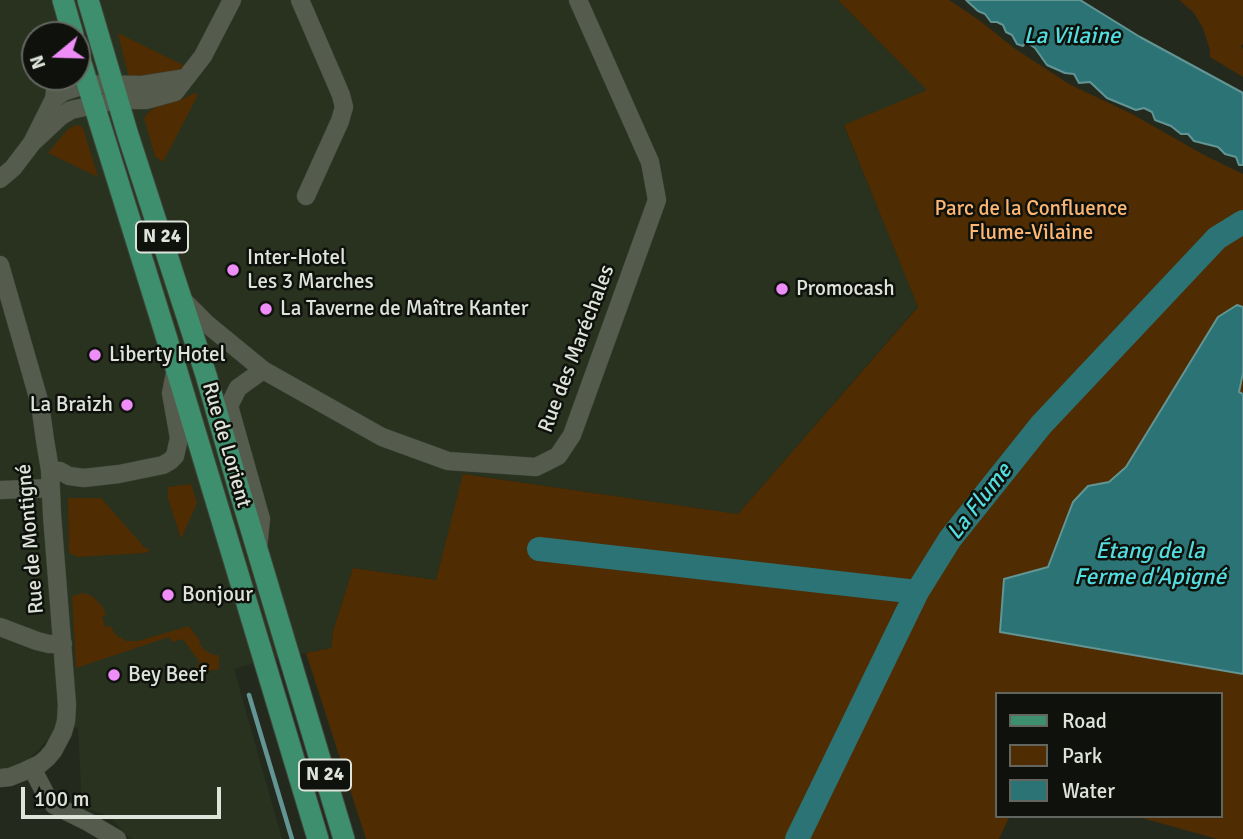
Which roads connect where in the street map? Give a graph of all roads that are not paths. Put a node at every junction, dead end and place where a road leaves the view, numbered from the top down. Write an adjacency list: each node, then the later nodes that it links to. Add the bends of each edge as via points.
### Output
1 (88, 0): 11 (main road, Rue de Lorient / N 24)
2 (232, 0): 11 (street, via 202,56 175,92 146,100)
3 (300, 0): 16 (street, via 344,107)
4 (578, 0): 20 (street, Rue des Maréchales, via 650,162 657,200 572,435 558,456 536,467 448,461 382,437)
5 (64, 4): 6 (main road)
6 (69, 21)
7 (91, 85): 11 (street)
8 (55, 91): 12 (street)
9 (68, 91): 12 (street)
10 (89, 91): 13 (main road, Rue de Lorient / N 24)
11 (115, 92): 13 (street); 18 (main road, Rue de Lorient / N 24)
12 (54, 99): 14 (street)
13 (94, 105): 14 (street, via 66,112); 19 (main road, Rue de Lorient / N 24)
14 (32, 143): 15 (street)
15 (0, 179)
16 (306, 196)
17 (0, 265): 21 (street, Rue de Montigné, via 40,404)
18 (181, 298): 20 (street, Rue des Maréchales); 23 (main road, Rue de Lorient / N 24)
19 (176, 368): 21 (street, via 171,393 179,438 176,456 163,465 84,478 60,471); 29 (main road, Rue de Lorient / N 24)
20 (263, 370): 23 (street, via 238,388 229,406 261,519)
21 (50, 479): 22 (street); 25 (street, Rue de Montigné)
22 (0, 489)
23 (257, 551): 30 (main road, Rue de Lorient / N 24)
24 (0, 627): 25 (street, via 37,641)
25 (63, 644): 26 (street, Rue de Montigné, via 67,705 63,732 47,758)
26 (32, 768): 27 (street, Rue de Montigné); 28 (street, via 54,806)
27 (0, 778)
28 (117, 839)
29 (318, 839)
30 (344, 839)

